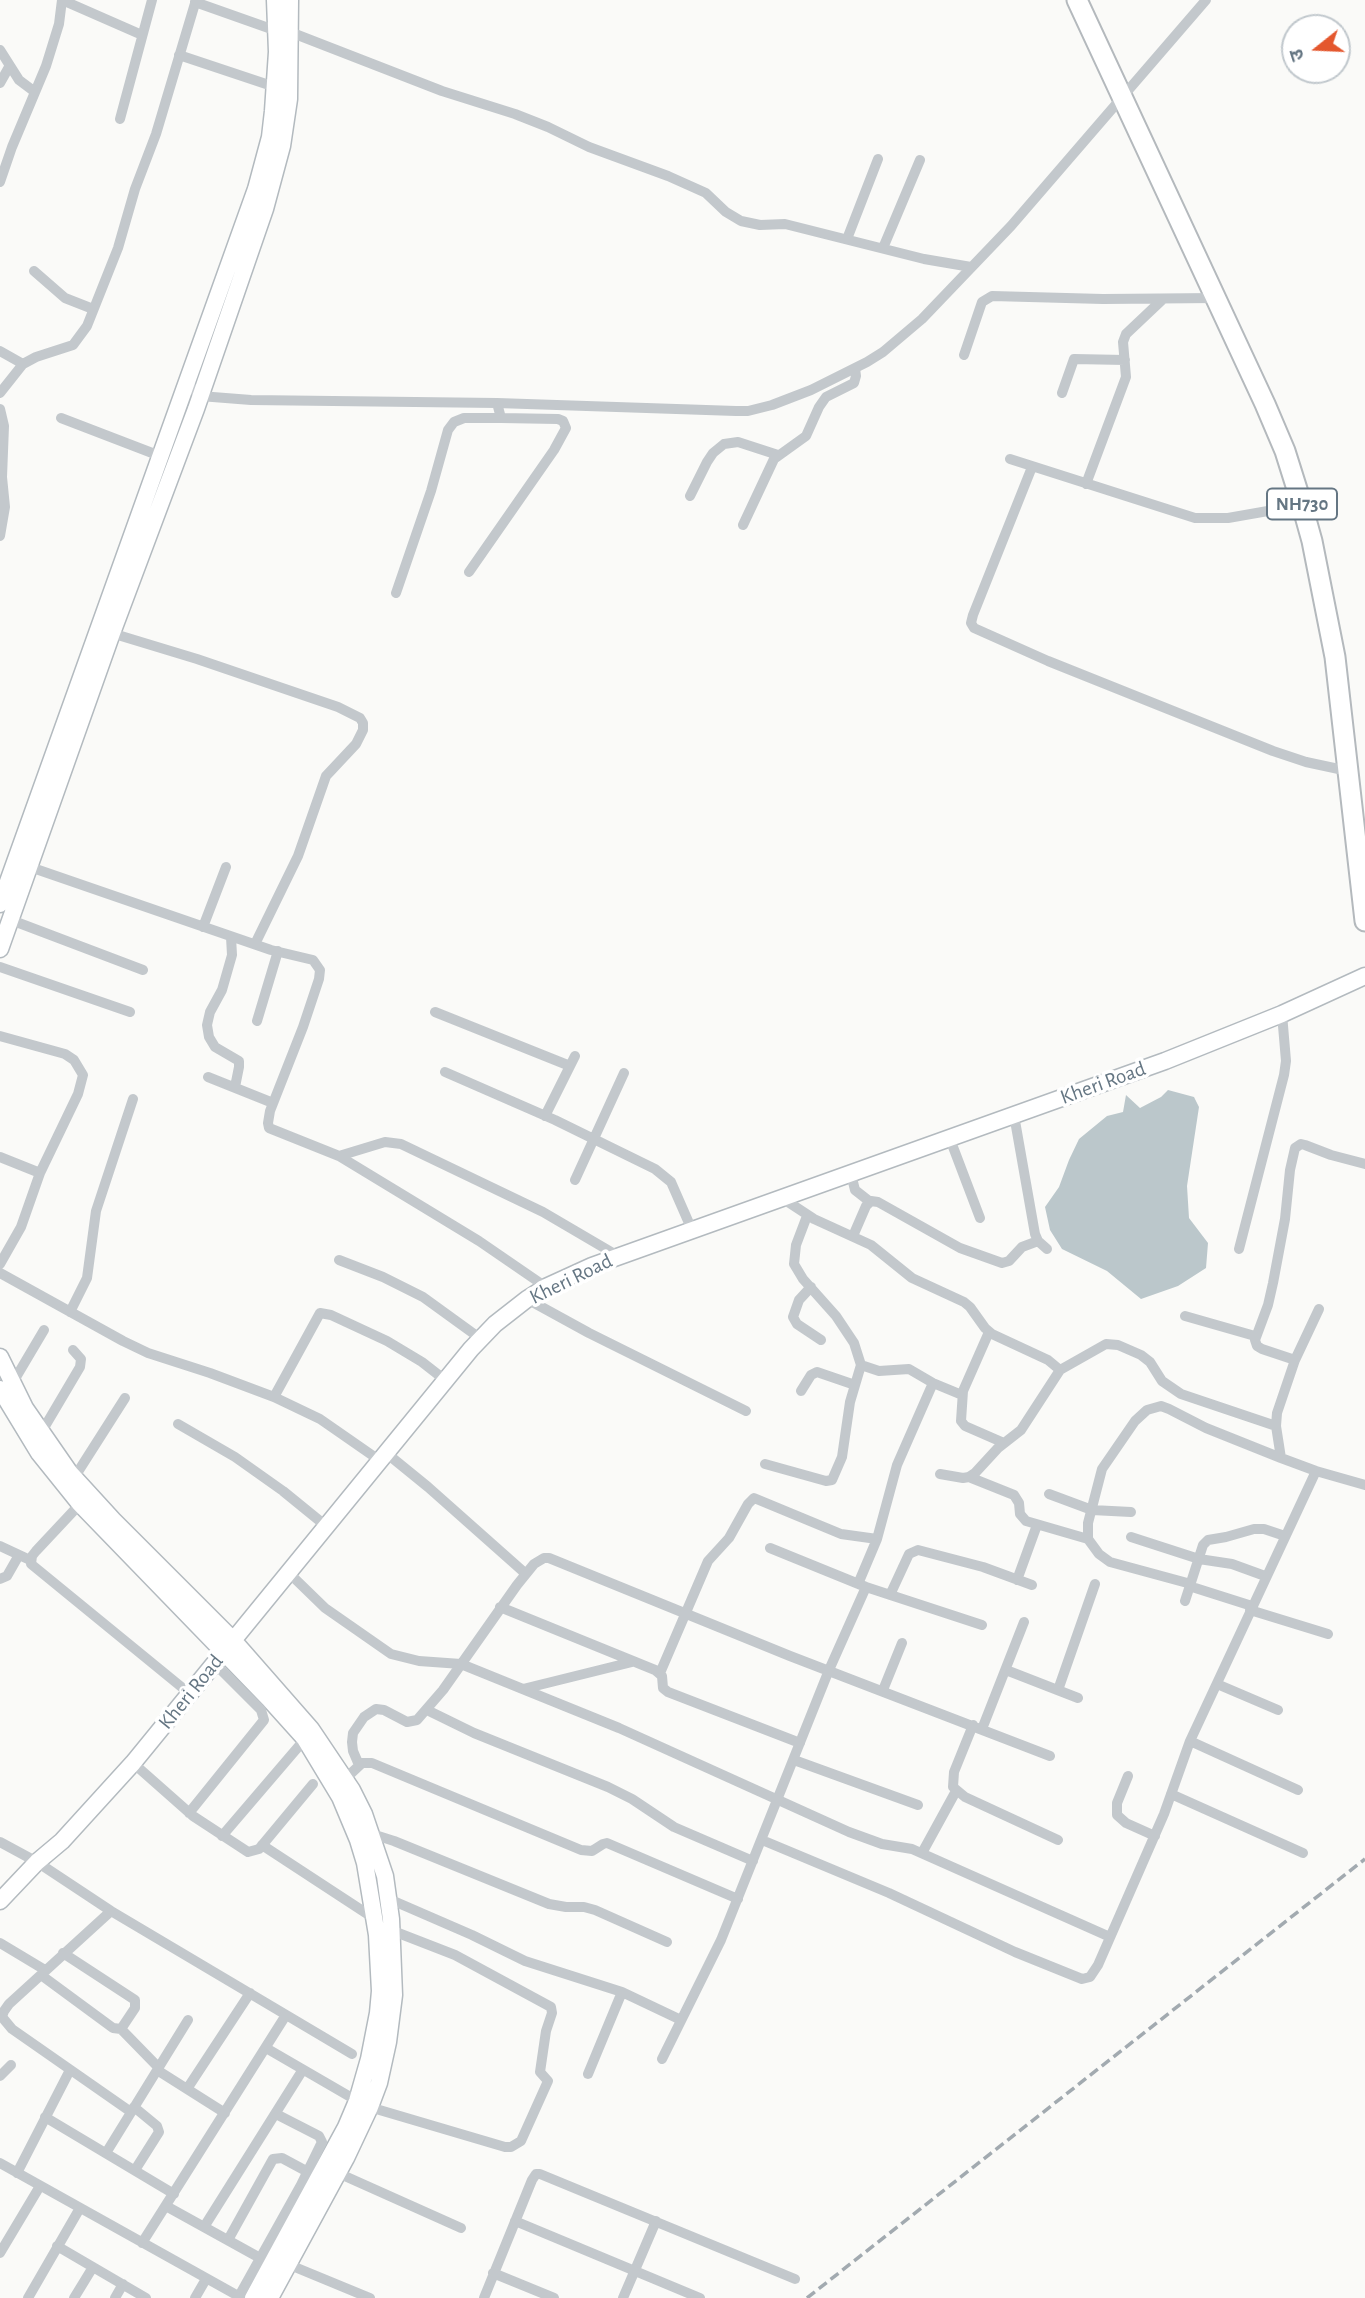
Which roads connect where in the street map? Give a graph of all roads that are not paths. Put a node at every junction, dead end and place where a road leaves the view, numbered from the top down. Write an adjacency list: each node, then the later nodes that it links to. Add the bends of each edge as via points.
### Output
1 (152, 0): 8 (street)
2 (275, 0): 7 (street)
3 (290, 0): 7 (street)
4 (1077, 0): 15 (highway, NH730)
5 (1206, 0): 15 (street)
6 (196, 1): 7 (street); 10 (street)
7 (284, 32): 13 (street); 20 (street, via 494,106 679,180 706,193 741,221 785,224); 34 (street, via 289,99 282,146)
8 (142, 35): 14 (street, via 62,0 55,39); 16 (street)
9 (0, 50): 11 (street)
10 (179, 55): 13 (street); 26 (street, via 118,248)
11 (9, 67): 12 (street); 14 (street)
12 (0, 83)
13 (275, 87): 34 (street, via 270,137)
14 (35, 92): 19 (street)
15 (1126, 106): 22 (street); 24 (highway, NH730)
16 (120, 119)
17 (878, 159): 20 (street)
18 (920, 160): 21 (street)
19 (0, 182)
20 (847, 239): 21 (street)
21 (883, 248): 22 (street)
22 (971, 267): 31 (street, via 922,319)
23 (34, 271): 26 (street, via 65,298)
24 (1216, 298): 25 (street); 44 (highway, NH730, via 1285,451)
25 (1163, 299): 28 (street, via 992,296 982,302); 29 (street, via 1126,334)
26 (93, 309): 30 (street, via 74,345)
27 (0, 351): 30 (street)
28 (964, 355)
29 (1125, 360): 33 (street, via 1074,359); 42 (street, via 1126,377)
30 (23, 364): 32 (street)
31 (856, 371): 36 (street, via 748,411); 38 (street, via 854,383 823,401 806,436)
32 (0, 393)
33 (1062, 393)
34 (194, 394): 36 (street); 39 (street); 49 (street, via 181,443)
35 (0, 409): 46 (street, via 5,507)
36 (499, 410): 47 (street, via 558,419 566,428); 48 (street, via 464,418 447,430)
37 (61, 418): 39 (street)
38 (778, 455): 43 (street, via 738,442 724,444 707,462); 45 (street)
39 (160, 456): 49 (street)
40 (1010, 459): 41 (street)
41 (1032, 467): 42 (street); 50 (street, via 973,615 974,628 1273,751)
42 (1086, 484): 44 (street, via 1195,518 1228,518)
43 (690, 496)
44 (1302, 505): 50 (highway, NH730, via 1335,657)
45 (743, 525)
46 (0, 536)
47 (469, 572)
48 (396, 593)
49 (105, 631): 51 (street); 53 (street); 58 (street, via 353,713 363,723 356,744 326,776 298,856)
50 (1348, 771): 55 (highway, NH730)
51 (30, 867): 54 (street); 56 (street)
52 (226, 867): 56 (street)
53 (0, 904)
54 (11, 920): 59 (street); 62 (street)
55 (1365, 921)
56 (203, 927): 57 (street)
57 (231, 936): 58 (street); 72 (street, via 232,955 207,1025 215,1047 239,1062)
58 (255, 944): 60 (street)
59 (0, 949)
60 (278, 951): 67 (street); 74 (street, via 309,957 320,970)
61 (0, 967): 64 (street)
62 (143, 970)
63 (1365, 976): 66 (street, Kheri Road)
64 (130, 1012)
65 (435, 1012): 76 (street, via 573,1061)
66 (1282, 1014): 75 (street, Kheri Road); 93 (street, via 1284,1075)
67 (257, 1021)
68 (0, 1036): 82 (street, via 65,1054 83,1075)
69 (445, 1072): 76 (street)
70 (624, 1073): 77 (street)
71 (208, 1077): 72 (street)
72 (235, 1087): 74 (street)
73 (134, 1100): 102 (street, via 96,1211 87,1278)
74 (273, 1103): 79 (street, via 270,1128)
75 (1014, 1115): 78 (street, Kheri Road); 91 (street)
76 (545, 1116): 77 (street)
77 (593, 1139): 84 (street); 89 (street, via 664,1175)
78 (950, 1139): 83 (street, Kheri Road); 88 (street)
79 (339, 1156): 94 (street, via 386,1142 401,1144 542,1212); 98 (street)
80 (0, 1157): 82 (street)
81 (1365, 1164): 106 (street, via 1301,1144 1296,1149 1273,1283)
82 (40, 1174): 96 (street, via 21,1227)
83 (851, 1174): 85 (street, Kheri Road); 86 (street, via 855,1190)
84 (575, 1181)
85 (782, 1199): 87 (street); 89 (street, Kheri Road)
86 (869, 1201): 90 (street); 91 (street, via 960,1248 1002,1263)
87 (807, 1216): 90 (street); 99 (street, via 793,1256 797,1271)
88 (980, 1218)
89 (692, 1230): 94 (street, Kheri Road)
90 (853, 1236): 105 (street, via 912,1278 964,1302)
91 (1038, 1241): 92 (street)
92 (1047, 1249)
93 (1239, 1249)
94 (618, 1256): 98 (street, Kheri Road)
95 (339, 1260): 107 (street, via 423,1297)
96 (0, 1264)
97 (0, 1273): 102 (street)
98 (546, 1287): 100 (street, Kheri Road)
99 (811, 1287): 108 (street, via 799,1300 793,1317); 112 (street, via 854,1343)
100 (527, 1299): 107 (street, Kheri Road); 122 (street)
101 (1318, 1309): 111 (street)
102 (70, 1312): 120 (street, via 148,1353)
103 (1185, 1315): 106 (street)
104 (44, 1330): 117 (street)
105 (989, 1332): 113 (street); 119 (street)
106 (1255, 1336): 111 (street, via 1262,1349)
107 (481, 1339): 114 (street, Kheri Road)
108 (821, 1340)
109 (73, 1350): 125 (street, via 81,1359 80,1367)
110 (0, 1357): 117 (street)
111 (1295, 1360): 124 (street)
112 (861, 1365): 115 (street, via 879,1371 904,1368); 116 (street)
113 (1060, 1370): 124 (street, via 1101,1346 1118,1345 1146,1358 1162,1381 1181,1394); 126 (street, via 1027,1422)
114 (445, 1380): 120 (street, via 387,1341 325,1313 317,1317); 127 (street, Kheri Road)
115 (933, 1383): 119 (street); 143 (street, via 897,1465)
116 (855, 1385): 118 (street, via 817,1372); 129 (street, via 842,1457 832,1480)
117 (6, 1386): 125 (street); 136 (street, via 39,1453)
118 (801, 1391)
119 (962, 1395): 126 (street, via 962,1424)
120 (274, 1397): 127 (street)
121 (125, 1398): 133 (street)
122 (747, 1411)
123 (178, 1424): 140 (street, via 251,1467)
124 (1276, 1426): 128 (street)
125 (41, 1433): 133 (street)
126 (1004, 1443): 132 (street)
127 (382, 1456): 140 (street, Kheri Road); 151 (street, via 428,1487)
128 (1281, 1458): 130 (street); 137 (street, via 1169,1409 1154,1407 1135,1421 1105,1462)
129 (765, 1464)
130 (1316, 1471): 134 (street); 141 (street)
131 (940, 1474): 132 (street)
132 (970, 1477): 139 (street, via 1014,1495 1022,1518)
133 (74, 1478): 168 (street)
134 (1365, 1485)
135 (1049, 1494): 137 (street)
136 (79, 1504): 149 (street); 168 (street)
137 (1091, 1510): 138 (street); 144 (street)
138 (1130, 1512)
139 (1037, 1525): 144 (street); 154 (street)
140 (326, 1526): 150 (street, Kheri Road)
141 (1284, 1536): 148 (street, via 1255,1529 1208,1540); 152 (street)
142 (1131, 1538): 148 (street)
143 (877, 1539): 158 (street); 163 (street, via 841,1534 754,1498 708,1561)
144 (1088, 1539): 157 (street, via 1110,1562)
145 (0, 1546): 147 (street)
146 (770, 1548): 158 (street)
147 (19, 1555): 149 (street); 153 (street, via 8,1576)
148 (1199, 1559): 152 (street); 157 (street)
149 (30, 1560): 178 (street)
150 (289, 1573): 168 (street, Kheri Road); 170 (street, via 325,1608 391,1654)
151 (526, 1574): 161 (street); 163 (street, via 538,1560 549,1558)
152 (1265, 1576): 162 (street)
153 (0, 1579)
154 (1017, 1580): 156 (street); 159 (street, via 918,1550 909,1554)
155 (1095, 1584): 177 (street)
156 (1031, 1585)
157 (1190, 1585): 160 (street); 162 (street)
158 (862, 1586): 159 (street); 171 (street)
159 (890, 1595): 165 (street)
160 (1185, 1601)
161 (500, 1607): 169 (street); 170 (street)
162 (1251, 1608): 166 (street); 174 (street)
163 (686, 1614): 171 (street); 173 (street)
164 (1024, 1622): 172 (street)
165 (982, 1625)
166 (1328, 1634)
167 (902, 1643): 176 (street)
168 (225, 1650): 178 (street, Kheri Road); 183 (street); 191 (street, via 311,1729); 198 (street, via 264,1720)
169 (633, 1661): 173 (street); 175 (street)
170 (461, 1664): 175 (street); 180 (street)
171 (829, 1670): 176 (street); 185 (street)
172 (1006, 1670): 177 (street); 182 (street)
173 (660, 1673): 185 (street, via 668,1692)
174 (1217, 1684): 181 (street); 184 (street)
175 (523, 1689): 196 (street)
176 (883, 1690): 182 (street)
177 (1058, 1690): 179 (street)
178 (190, 1693): 188 (street, Kheri Road)
179 (1078, 1698)
180 (427, 1710): 189 (street, via 412,1722 384,1710 369,1712 353,1733); 208 (street, via 621,1793 674,1826)
181 (1279, 1710)
182 (978, 1727): 186 (street); 194 (street, via 952,1781)
183 (304, 1739): 200 (street); 214 (street, via 349,1817)
184 (1190, 1741): 193 (street); 195 (street)
185 (800, 1743): 187 (street)
186 (1050, 1755)
187 (794, 1760): 196 (street); 197 (street)
188 (133, 1763): 198 (street); 209 (street, Kheri Road)
189 (359, 1765): 191 (street); 211 (street, via 372,1763 581,1850 592,1851 607,1843)
190 (1128, 1776): 201 (street, via 1117,1815)
191 (345, 1779): 199 (street)
192 (313, 1784): 205 (street)
193 (1298, 1790)
194 (956, 1791): 203 (street); 206 (street)
195 (1171, 1794): 201 (street); 207 (street)
196 (778, 1800): 202 (street); 206 (street, via 871,1841)
197 (918, 1805)
198 (189, 1813): 200 (street)
199 (372, 1834): 210 (street); 216 (street, via 549,1904 595,1910)
200 (222, 1836): 205 (street, via 248,1852)
201 (1155, 1836): 215 (street)
202 (762, 1840): 208 (street); 215 (street, via 1082,1979 1095,1972)
203 (1058, 1840)
204 (0, 1842): 209 (street)
205 (262, 1845): 214 (street)
206 (922, 1853): 215 (street)
207 (1303, 1853)
208 (753, 1861): 211 (street)
209 (37, 1863): 212 (street, Kheri Road); 213 (street)
210 (389, 1899): 214 (street); 220 (street, via 525,1961)
211 (737, 1899): 224 (street)
212 (0, 1901)
213 (111, 1911): 218 (street); 221 (street)
214 (382, 1926): 236 (street, via 378,2013); 236 (street, via 448,1952 551,2007 540,2072 548,2081 521,2141 511,2147)
215 (1110, 1937)
216 (667, 1942)
217 (0, 1943): 219 (street)
218 (63, 1953): 219 (street); 225 (street, via 135,2000)
219 (43, 1972): 225 (street, via 113,2028); 231 (street, via 9,2004 2,2017)
220 (622, 1992): 224 (street); 233 (street)
221 (250, 1993): 222 (street); 235 (street)
222 (286, 2015): 226 (street); 227 (street)
223 (188, 2020): 230 (street)
224 (681, 2020): 228 (street)
225 (121, 2029): 230 (street)
226 (266, 2048): 232 (street); 238 (street)
227 (352, 2054)
228 (662, 2059)
229 (11, 2065): 234 (street)
230 (158, 2069): 235 (street); 237 (street)
231 (70, 2070): 237 (street); 240 (street)
232 (302, 2071): 236 (street); 239 (street)
233 (588, 2074)
234 (0, 2076)
235 (187, 2089): 238 (street)
236 (363, 2104): 246 (street); 260 (street)
237 (132, 2110): 241 (street); 243 (street, via 159,2132)
238 (225, 2113): 248 (street)
239 (276, 2113): 244 (street, via 322,2139); 253 (street)
240 (45, 2117): 241 (street); 245 (street)
241 (106, 2153): 243 (street)
242 (0, 2162): 245 (street)
243 (135, 2170): 248 (street)
244 (308, 2172): 256 (street, via 282,2158 273,2159); 260 (street)
245 (17, 2173): 247 (street)
246 (338, 2173): 254 (street); 260 (street)
247 (40, 2186): 250 (street); 255 (street)
248 (174, 2194): 249 (street)
249 (166, 2206): 253 (street); 257 (street)
250 (80, 2208): 257 (street); 258 (street)
251 (515, 2221): 252 (street, via 537,2174); 262 (street); 263 (street)
252 (656, 2221): 262 (street); 265 (street)
253 (204, 2227): 256 (street)
254 (461, 2228)
255 (5, 2233): 259 (street)
256 (228, 2240): 260 (street)
257 (142, 2243): 264 (street)
258 (57, 2246): 261 (street); 268 (street)
259 (0, 2253)
260 (277, 2260): 267 (street); 273 (street); 274 (street)
261 (93, 2267): 266 (street); 269 (street)
262 (635, 2271): 277 (street); 278 (street)
263 (493, 2273): 275 (street); 276 (street)
264 (206, 2279): 267 (street); 272 (street)
265 (795, 2279)
266 (122, 2284): 270 (street); 271 (street)
267 (243, 2297)
268 (28, 2298)
269 (74, 2298)
270 (115, 2298)
271 (146, 2298)
272 (195, 2298)
273 (270, 2298)
274 (370, 2298)
275 (484, 2298)
276 (554, 2298)
277 (623, 2298)
278 (701, 2298)

